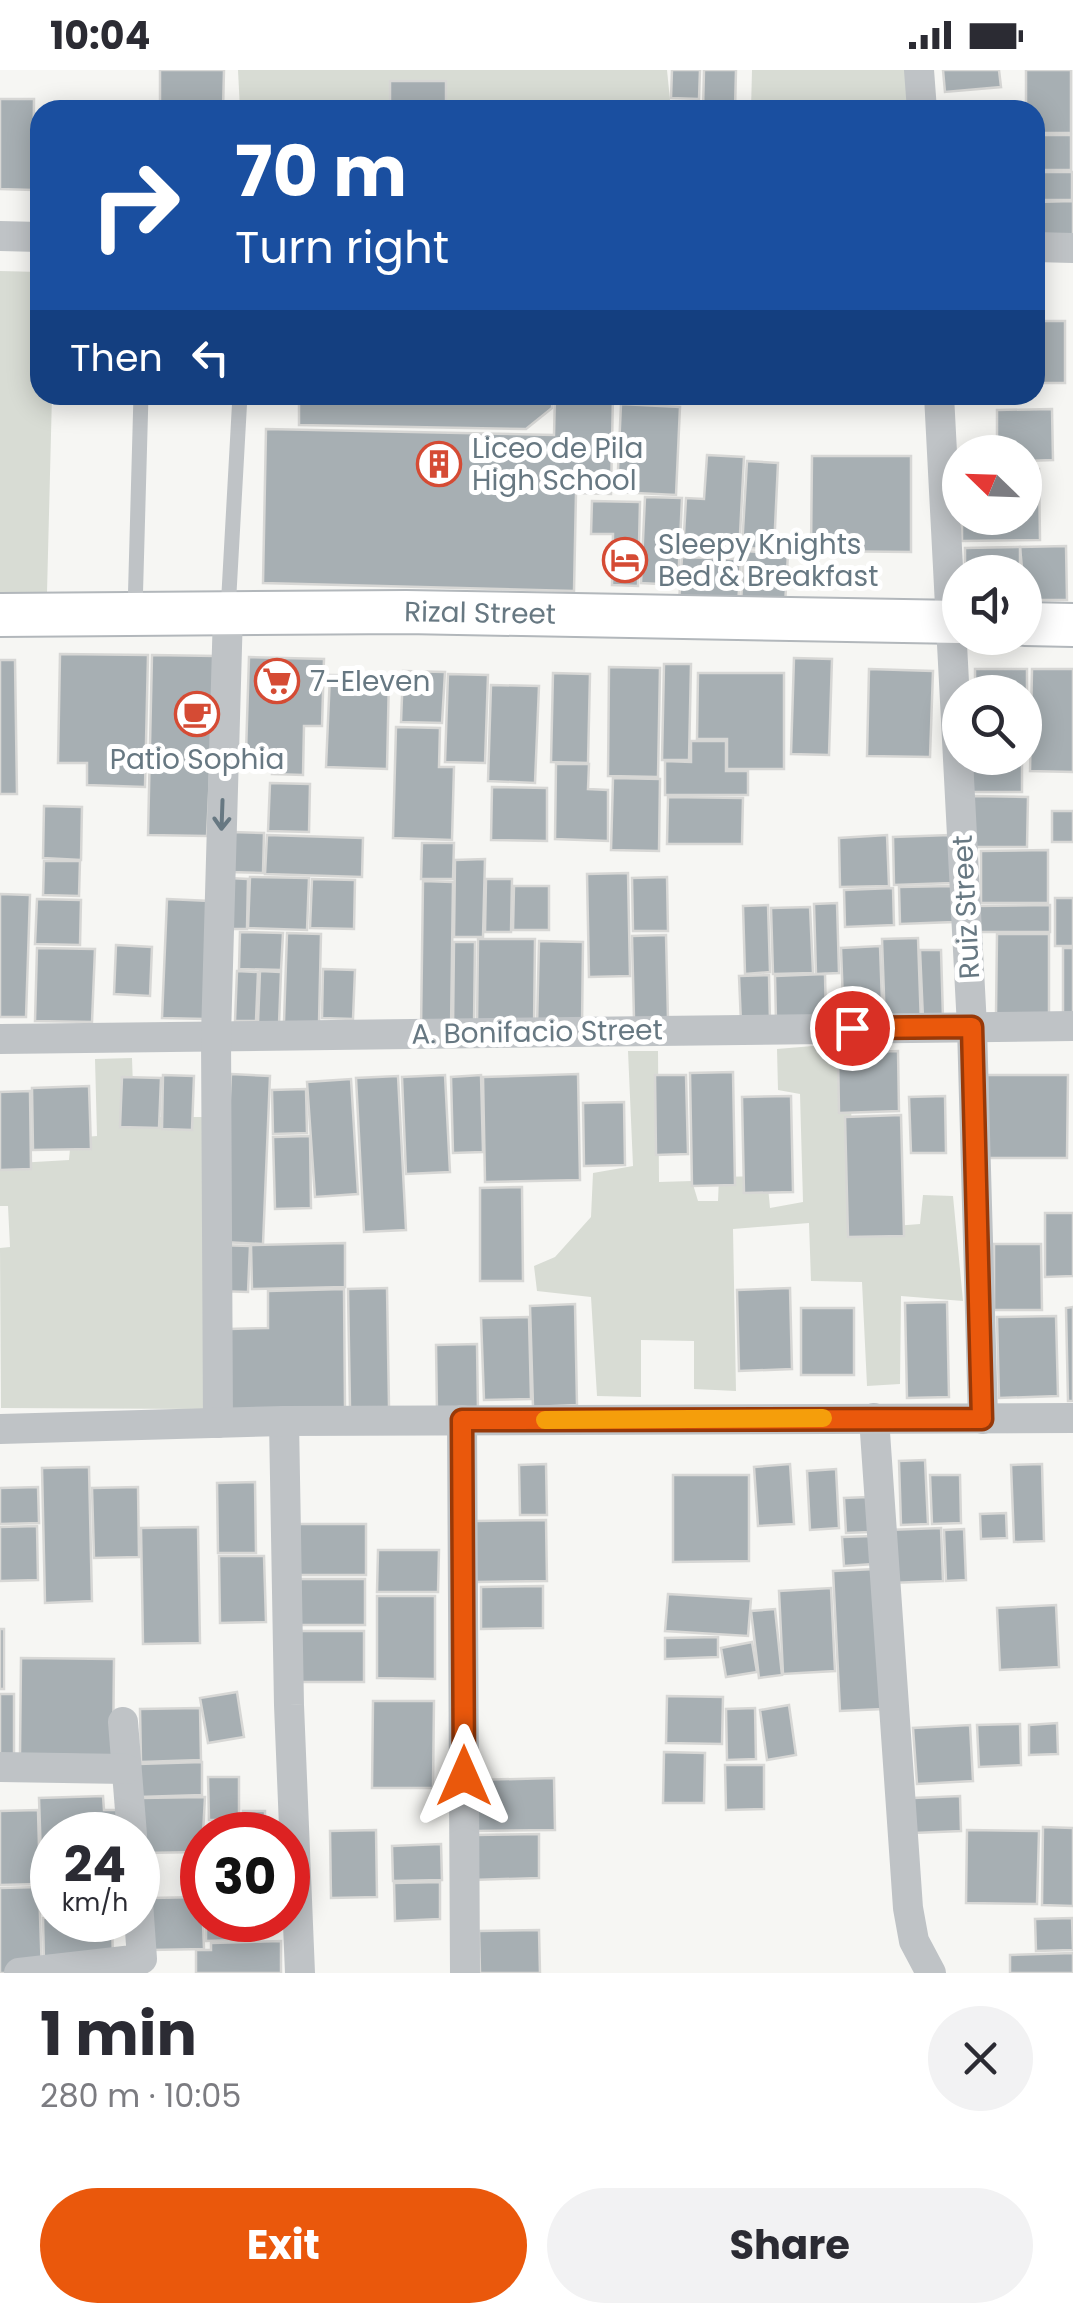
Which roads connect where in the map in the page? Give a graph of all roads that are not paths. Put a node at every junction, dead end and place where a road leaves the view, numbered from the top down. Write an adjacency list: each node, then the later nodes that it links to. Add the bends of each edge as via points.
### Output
1 (919, 70): 2 (street)
2 (921, 100)
3 (0, 236): 4 (street)
4 (30, 237)
5 (1045, 247): 6 (street)
6 (1073, 248)
7 (141, 405): 12 (lane)
8 (239, 405): 11 (lane)
9 (940, 405): 10 (street, Ruiz Street)
10 (951, 555)
11 (228, 612): 12 (main road, Rizal Street); 14 (main road, Rizal Street); 20 (street, one-way to 20)
12 (135, 613): 13 (main road, Rizal Street)
13 (0, 615)
14 (942, 622)
15 (1042, 624): 16 (main road)
16 (1073, 625)
17 (957, 655): 19 (street, Ruiz Street)
18 (1073, 1026): 19 (street, A. Bonifacio Street)
19 (972, 1027): 20 (street, A. Bonifacio Street); 24 (street, Ruiz Street)
20 (216, 1036): 21 (street, A. Bonifacio Street); 27 (street)
21 (0, 1039)
22 (874, 1418): 24 (street); 25 (street); 38 (street, via 908,1908 914,1942)
23 (1073, 1418): 24 (street)
24 (982, 1419)
25 (462, 1420): 26 (street); 37 (street)
26 (284, 1421): 27 (street); 36 (street)
27 (218, 1423): 28 (street)
28 (0, 1429)
29 (124, 1722): 31 (street)
30 (0, 1767): 31 (street)
31 (126, 1770): 32 (street)
32 (130, 1812)
33 (141, 1942): 34 (street, via 142,1959)
34 (87, 1970): 35 (street)
35 (18, 1973)
36 (300, 1973)
37 (464, 1973)
38 (931, 1973)

